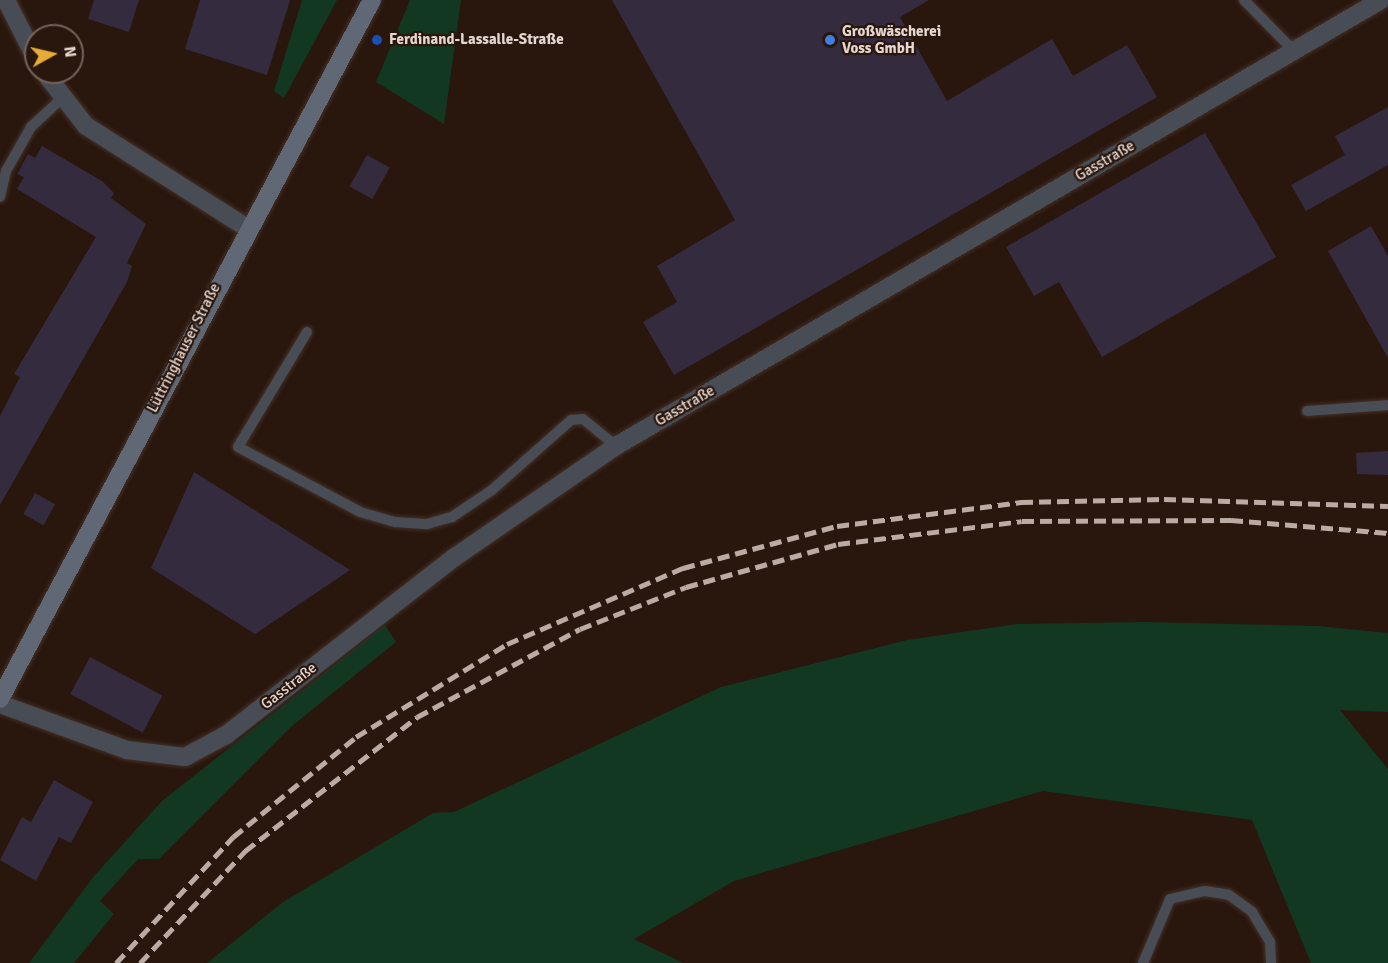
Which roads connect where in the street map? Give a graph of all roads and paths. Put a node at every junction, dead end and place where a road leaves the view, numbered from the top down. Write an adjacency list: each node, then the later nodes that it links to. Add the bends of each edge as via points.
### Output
1 (6, 0): 5 (street)
2 (372, 0): 10 (main road, Lüttringhauser Straße)
3 (1244, 0): 6 (lane)
4 (1381, 0): 6 (street, Gasstraße)
5 (24, 35)
6 (1294, 51): 14 (street, Gasstraße)
7 (52, 84): 8 (street)
8 (61, 99): 9 (lane, via 31,127 6,171); 10 (street, via 122,153)
9 (0, 197)
10 (246, 227): 15 (main road, Lüttringhauser Straße)
11 (308, 332): 14 (lane, via 238,447 360,512 396,522 427,524 452,517 492,490 571,420 591,423)
12 (1388, 405): 13 (lane)
13 (1307, 411)
14 (616, 446): 16 (street, Gasstraße, via 455,557 226,735 185,757 127,750)
15 (0, 699)
16 (0, 704)
17 (1143, 963): 18 (lane, via 1170,899 1205,891 1229,895 1252,912 1270,942)
18 (1271, 963)

